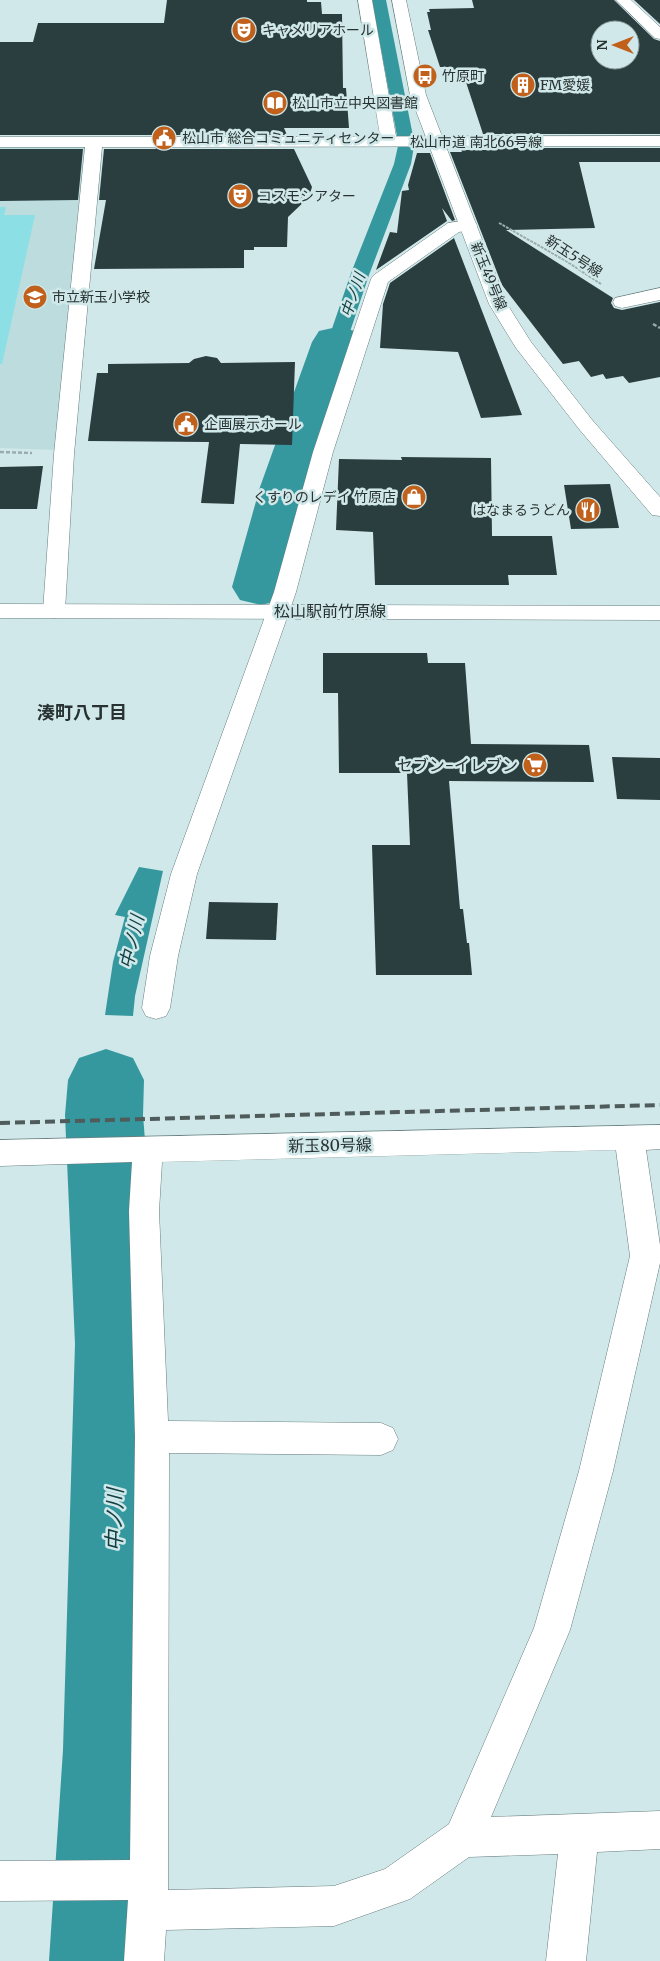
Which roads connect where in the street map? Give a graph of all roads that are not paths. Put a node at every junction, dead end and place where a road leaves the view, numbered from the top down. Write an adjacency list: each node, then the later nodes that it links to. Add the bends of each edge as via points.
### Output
1 (365, 0): 9 (street, via 388,136)
2 (399, 0): 5 (street, 新玉49号線, via 418,96)
3 (623, 0): 4 (street)
4 (660, 35)
5 (434, 141): 6 (street, 松山市道 南北66号線); 9 (street, 松山市道 南北66号線); 10 (street, 新玉49号線)
6 (660, 141)
7 (0, 142): 8 (street, 松山市道 南北66号線)
8 (94, 142): 9 (street, 松山市道 南北66号線); 17 (street, via 64,454)
9 (399, 142)
10 (468, 225): 13 (street, 新玉49号線, via 498,304 523,344 586,425); 16 (street, via 454,227 380,279 323,452)
11 (660, 294): 12 (street)
12 (622, 302)
13 (660, 510)
14 (0, 610): 17 (street, 松山駅前竹原線)
15 (660, 613): 16 (street, 松山駅前竹原線)
16 (275, 619): 17 (street, 松山駅前竹原線); 19 (street, 松山駅前竹原線); 20 (street, via 184,874 164,956)
17 (54, 620): 18 (street, 松山駅前竹原線)
18 (0, 628)
19 (660, 631)
20 (156, 1008)
21 (645, 1137): 22 (street, 新玉80号線); 28 (street, via 646,1256 596,1471 552,1630)
22 (135, 1149): 23 (street, 新玉80号線); 24 (street, via 144,1211)
23 (0, 1152)
24 (152, 1436): 25 (street); 30 (street)
25 (381, 1439)
26 (660, 1830): 27 (street)
27 (580, 1833): 28 (street); 32 (street)
28 (463, 1838): 30 (street, via 396,1885 334,1906)
29 (0, 1881): 30 (street)
30 (125, 1888): 31 (street)
31 (144, 1961)
32 (566, 1961)

